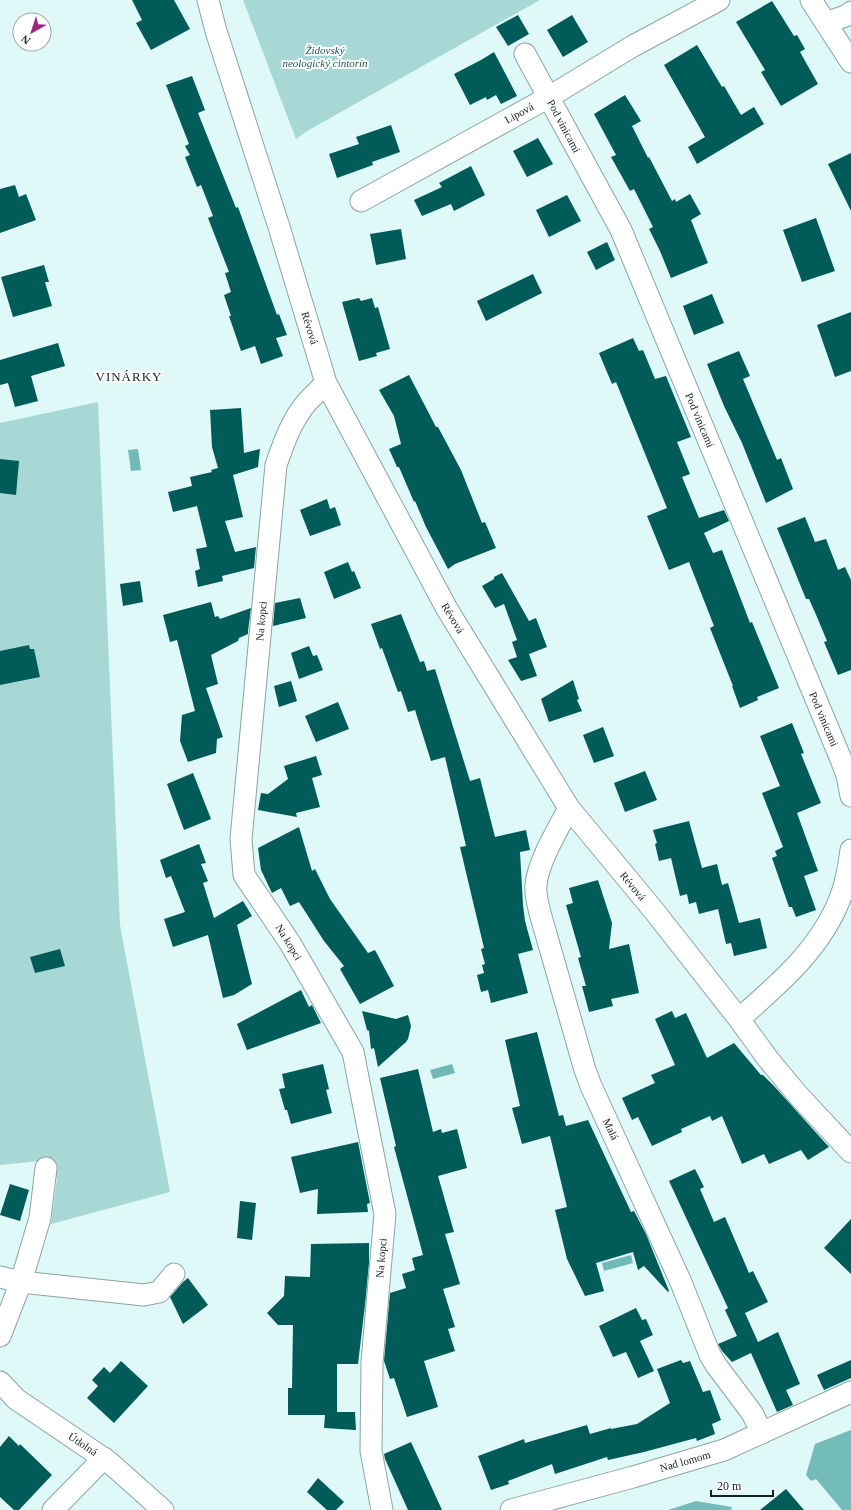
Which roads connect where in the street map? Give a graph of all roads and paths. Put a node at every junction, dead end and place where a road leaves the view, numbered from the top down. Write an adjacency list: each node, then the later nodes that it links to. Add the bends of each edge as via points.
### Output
1 (208, 0): 10 (street, Révová, via 280,227)
2 (719, 0): 8 (street, Lipová, via 634,46)
3 (811, 0): 5 (street)
4 (851, 12): 5 (street)
5 (826, 23): 6 (street)
6 (847, 52)
7 (525, 54): 8 (street, Pod vinicami)
8 (549, 97): 9 (street, Lipová); 11 (street, Pod vinicami, via 620,230 840,757)
9 (361, 201)
10 (326, 384): 12 (street, Révová, via 447,608); 27 (street, Na kopci, via 307,402 292,424 276,465 241,839 244,875 290,943 353,1052 385,1214 371,1369 371,1451)
11 (851, 796)
12 (569, 808): 14 (street, Révová); 23 (street, Malá, via 538,876 536,898 585,1070 680,1280 710,1355 752,1413)
13 (851, 850): 14 (street, via 842,892 830,921 815,945 791,972)
14 (739, 1019): 15 (street, Révová, via 788,1083)
15 (851, 1152)
16 (46, 1168): 19 (street, via 40,1218)
17 (174, 1274): 19 (street, via 159,1292 144,1295)
18 (0, 1277): 19 (street)
19 (21, 1282): 20 (street)
20 (0, 1336)
21 (0, 1382): 24 (street, Údolná, via 16,1399)
22 (851, 1392): 23 (street, Nad lomom)
23 (762, 1433): 28 (street, Nad lomom, via 724,1450)
24 (104, 1458): 25 (street); 26 (street, Údolná)
25 (53, 1510)
26 (163, 1510)
27 (382, 1510)
28 (511, 1510)

